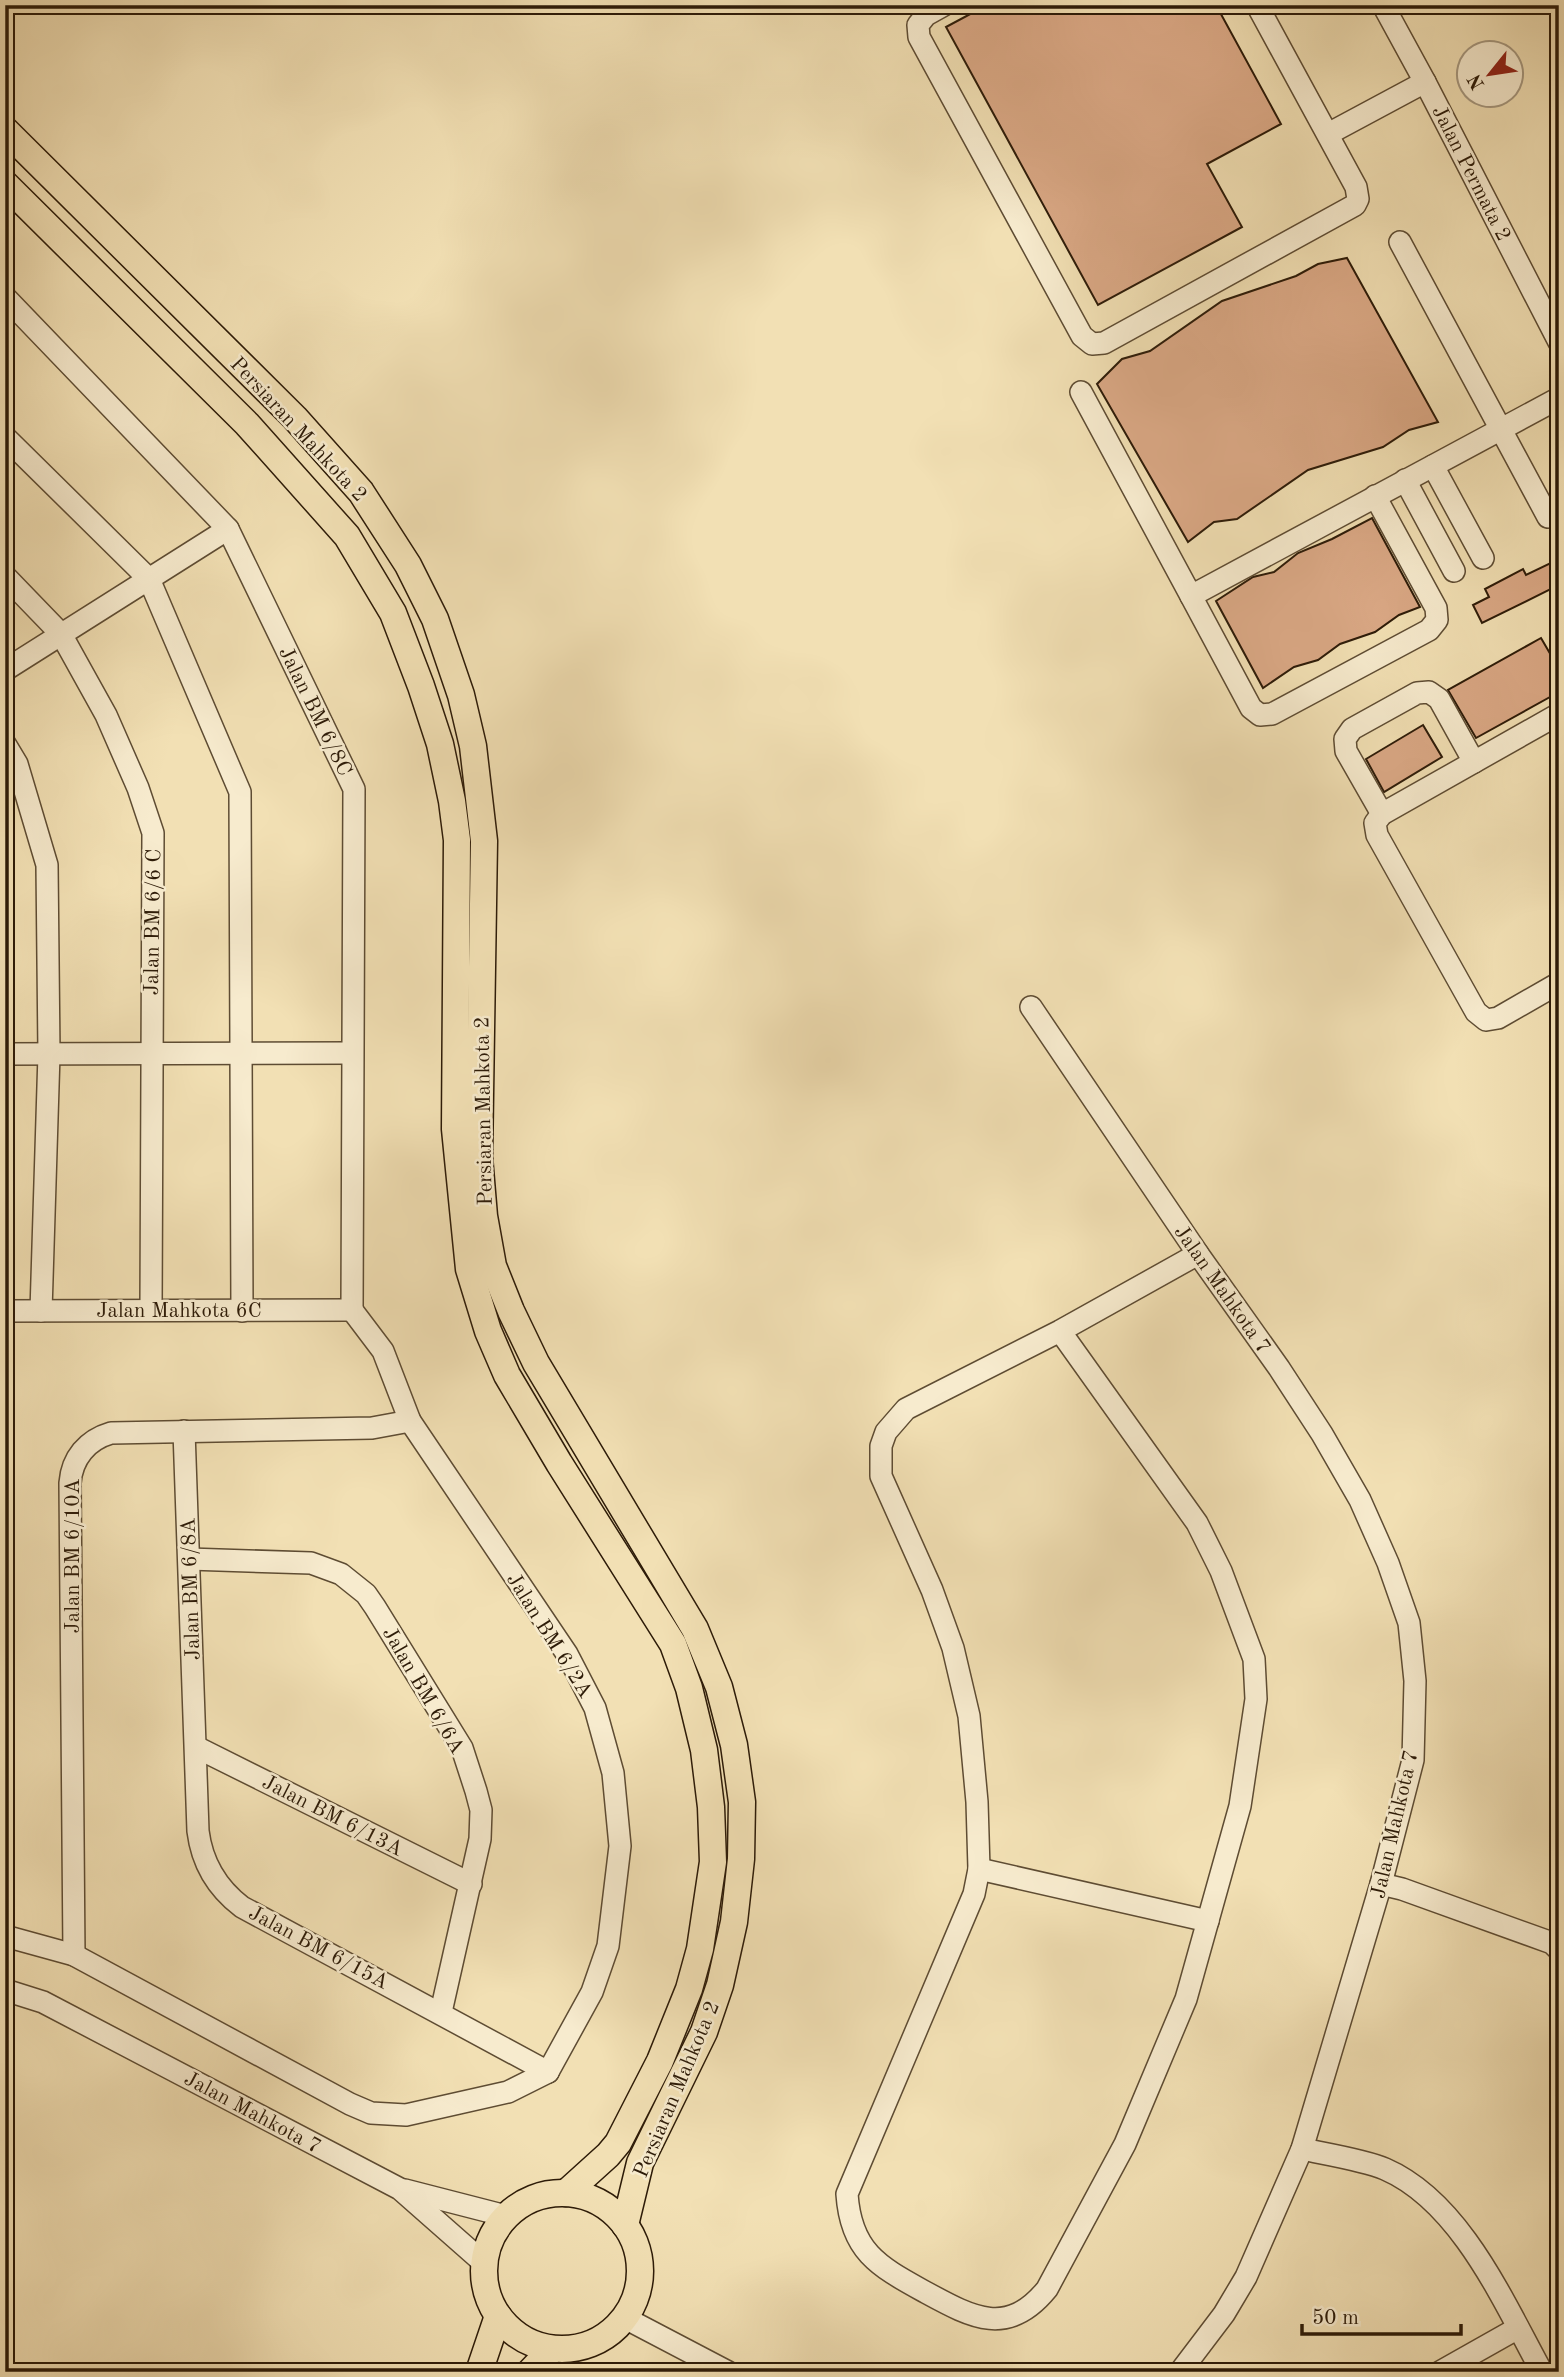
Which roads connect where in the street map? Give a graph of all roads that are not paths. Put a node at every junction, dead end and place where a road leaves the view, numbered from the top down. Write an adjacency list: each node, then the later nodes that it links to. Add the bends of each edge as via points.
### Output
1 (944, 5): 6 (street, via 918,25 919,37 1082,337 1092,344 1104,343 1354,205 1356,187)
2 (1257, 5): 6 (street)
3 (1383, 5): 4 (street, Jalan Permata 2)
4 (1425, 82): 6 (street); 10 (street, Jalan Permata 2)
5 (5, 130): 32 (main road, Persiaran Mahkota 2, via 295,418 361,492 436,619 473,746)
6 (1328, 134)
7 (5, 184): 31 (main road, Persiaran Mahkota 2, via 247,424 347,536 393,613 421,686 440,744)
8 (1400, 242): 13 (street)
9 (5, 297): 19 (street, Jalan BM 6/8C)
10 (1559, 342)
11 (1081, 392): 24 (street)
12 (1559, 397): 13 (street)
13 (1500, 428): 15 (street); 18 (street)
14 (5, 437): 23 (street)
15 (1433, 466): 16 (street); 20 (street)
16 (1405, 480): 17 (street); 21 (street)
17 (1376, 496): 24 (street); 24 (street, via 1436,608 1437,620 1429,630 1272,714 1260,715 1251,708)
18 (1548, 517)
19 (228, 529): 23 (street); 36 (street, Jalan BM 6/8C, via 354,789)
20 (1483, 558)
21 (1454, 571)
22 (5, 576): 25 (street, Jalan BM 6/6 C)
23 (149, 579): 25 (street); 35 (street, via 240,792)
24 (1191, 596)
25 (61, 634): 26 (street); 39 (street, Jalan BM 6/6 C, via 106,715 153,833)
26 (5, 670)
27 (1559, 714): 29 (street)
28 (5, 744): 38 (street, via 17,764 47,865)
29 (1474, 762): 30 (street); 30 (street, via 1439,699 1429,692 1417,693 1352,729 1345,739 1346,751)
30 (1382, 814): 33 (street, via 1376,823 1377,835 1476,1012 1486,1020 1498,1018)
31 (457, 840): 32 (main road); 63 (main road, Persiaran Mahkota 2, via 455,1129 469,1269 507,1375 673,1644 704,1750 711,1807 713,1862 689,1989 660,2061 618,2143)
32 (484, 841): 65 (main road, Persiaran Mahkota 2, via 479,1157 494,1266 536,1363 695,1629 719,1687 742,1802 734,1922 720,1985 704,2032 640,2163)
33 (1559, 984)
34 (1031, 1007): 40 (street, Jalan Mahkota 7)
35 (242, 1053): 36 (street); 39 (street); 45 (street)
36 (352, 1053): 42 (street, Jalan BM 6/8C)
37 (5, 1054): 38 (street)
38 (49, 1054): 39 (street); 44 (street)
39 (151, 1054): 41 (street, Jalan BM 6/6 C)
40 (1198, 1254): 46 (street); 53 (street, Jalan Mahkota 7, via 1279,1368 1360,1500 1409,1623 1415,1681 1413,1759)
41 (151, 1310): 44 (street, Jalan Mahkota 6C); 45 (street, Jalan Mahkota 6C)
42 (352, 1310): 45 (street, Jalan Mahkota 6C); 47 (street, Jalan BM 6/2A, via 383,1351)
43 (5, 1311): 44 (street, Jalan Mahkota 6C)
44 (41, 1311)
45 (242, 1311)
46 (1059, 1331): 51 (street, via 906,1409 890,1426 881,1446 881,1476 932,1590 953,1648 969,1716); 54 (street, via 1197,1523 1226,1583 1254,1659 1256,1699 1240,1806)
47 (410, 1421): 48 (street, Jalan BM 6/10A, via 372,1428); 60 (street, Jalan BM 6/2A, via 567,1654 595,1708 613,1773 620,1846 608,1946 592,1992)
48 (184, 1432): 49 (street, Jalan BM 6/8A); 57 (street, Jalan BM 6/10A, via 103,1436 78,1456 70,1476)
49 (189, 1559): 50 (street, Jalan BM 6/8A); 52 (street, Jalan BM 6/6A, via 311,1563 341,1574 366,1594 462,1748 481,1810)
50 (196, 1746): 52 (street, Jalan BM 6/13A); 59 (street, Jalan BM 6/15A, via 200,1842 211,1873 224,1891 250,1911)
51 (979, 1869): 54 (street); 54 (street, via 974,1894 847,2194 855,2234 884,2269 979,2318 1011,2317 1025,2311 1047,2289 1125,2144 1186,1999)
52 (471, 1884): 59 (street, Jalan BM 6/6A)
53 (1381, 1884): 56 (street, via 1552,1943); 61 (street, Jalan Mahkota 7)
54 (1208, 1921)
55 (5, 1936): 57 (street)
56 (1559, 1950)
57 (74, 1955): 60 (street, via 372,2113 406,2115 489,2097 515,2090)
58 (5, 1990): 62 (street, Jalan Mahkota 7, via 43,2002)
59 (441, 2012): 60 (street, Jalan BM 6/15A)
60 (548, 2072)
61 (1302, 2148): 69 (street, via 1384,2169 1423,2193 1456,2226 1483,2263); 74 (street, Jalan Mahkota 7, via 1247,2277)
62 (400, 2189): 64 (street); 66 (street, Jalan Mahkota 7)
63 (566, 2193): 64 (main road, via 524,2202); 65 (main road, via 589,2197 609,2208)
64 (506, 2216): 66 (main road, via 491,2238)
65 (625, 2225): 68 (main road, via 637,2247 640,2272 636,2296)
66 (484, 2263): 67 (main road, via 484,2282)
67 (498, 2316): 70 (main road, via 531,2343); 71 (main road)
68 (625, 2318): 70 (main road, via 593,2344); 73 (street)
69 (1518, 2328): 75 (street); 76 (street)
70 (552, 2349): 72 (main road)
71 (479, 2372)
72 (530, 2372)
73 (728, 2372)
74 (1180, 2372)
75 (1440, 2372)
76 (1542, 2372)

